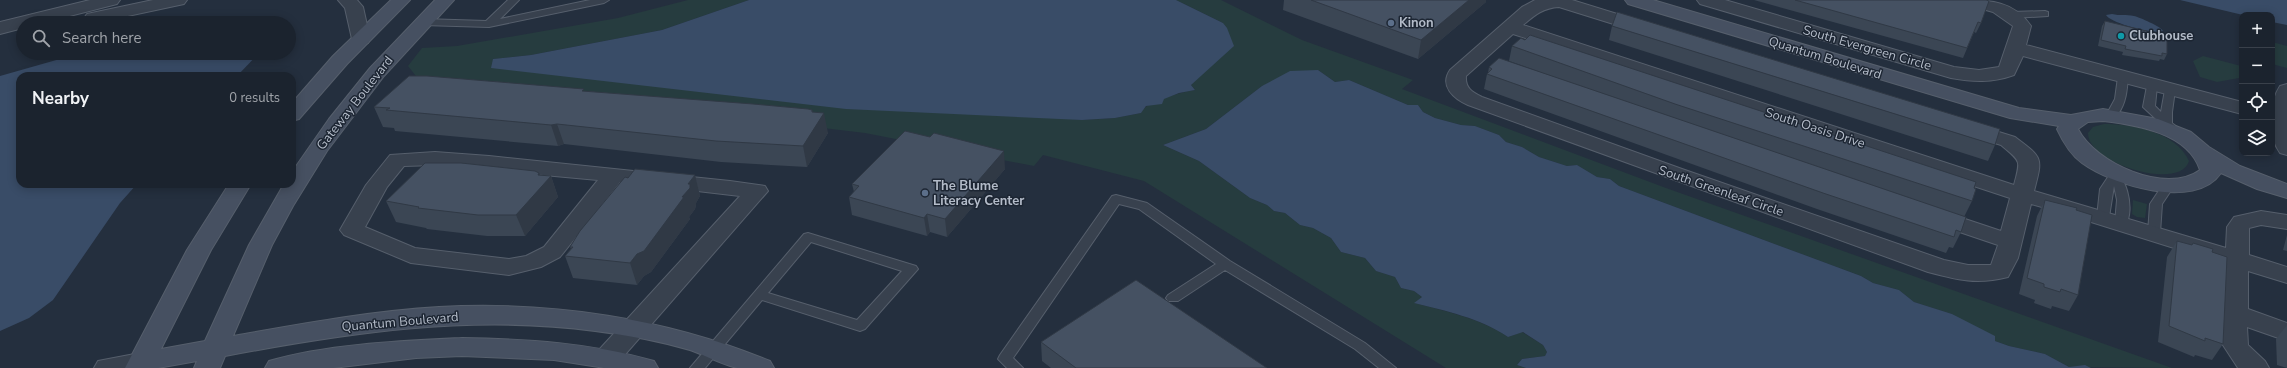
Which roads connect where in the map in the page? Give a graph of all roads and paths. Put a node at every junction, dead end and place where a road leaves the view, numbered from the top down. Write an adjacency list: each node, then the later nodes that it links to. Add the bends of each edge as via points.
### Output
1 (111, 0): 13 (street)
2 (178, 0): 14 (street)
3 (347, 0): 21 (street, via 354,7)
4 (401, 0): 21 (street)
5 (445, 0): 15 (street, Gateway Boulevard)
6 (514, 0): 17 (lane)
7 (604, 0): 17 (lane)
8 (1634, 0): 33 (street, Quantum Boulevard)
9 (1706, 0): 23 (street, South Evergreen Circle, via 1969,76 1997,75 2007,71)
10 (1971, 0): 12 (street, via 1991,5)
11 (2045, 14): 12 (lane)
12 (2012, 15): 23 (street, South Evergreen Circle, via 2022,26)
13 (48, 16)
14 (103, 16)
15 (423, 22): 17 (lane); 40 (street, Gateway Boulevard, via 349,106)
16 (16, 24): 19 (street)
17 (489, 24)
18 (1511, 27): 24 (street, South Greenleaf Circle); 45 (street, South Oasis Drive); 45 (street, South Greenleaf Circle, via 1537,6 1551,2 1570,4 1996,137 2008,141 2028,157 2030,165)
19 (0, 28)
20 (16, 38): 22 (street)
21 (361, 39): 30 (street)
22 (0, 42)
23 (2016, 48): 26 (street)
24 (1476, 57): 25 (street); 50 (street, South Greenleaf Circle, via 1458,74 1455,82 1457,89 1475,102 1936,266 1988,275 2000,271)
25 (1500, 66)
26 (2123, 77): 27 (street); 31 (lane, via 2120,99 2114,112)
27 (2161, 88): 29 (street); 34 (lane, via 2166,112); 34 (lane, via 2149,107)
28 (2287, 90): 32 (street)
29 (2239, 107)
30 (296, 111)
31 (2103, 115): 33 (street, Quantum Boulevard, via 2085,116); 34 (street, Quantum Boulevard, via 2138,120)
32 (2278, 117): 35 (street)
33 (2071, 130): 37 (street, Quantum Boulevard, via 2079,151)
34 (2176, 132): 36 (street, Quantum Boulevard)
35 (2287, 149)
36 (2203, 152): 39 (street, Quantum Boulevard, via 2211,168); 44 (street, Quantum Boulevard, via 2219,165)
37 (2110, 172): 41 (street, Quantum Boulevard, via 2141,181); 47 (lane, via 2106,189); 47 (lane, via 2124,194)
38 (614, 175): 38 (street, via 430,157 398,160 377,185 352,230 411,255 509,267 533,262 552,252); 57 (street, via 757,191)
39 (2206, 179): 41 (street, Quantum Boulevard); 44 (street, Quantum Boulevard)
40 (296, 183)
41 (2178, 186): 49 (lane, via 2166,189 2156,204)
42 (237, 188): 62 (street, via 198,250)
43 (293, 188): 60 (street, Gateway Boulevard, via 252,264)
44 (2278, 189)
45 (2022, 194): 47 (street, South Oasis Drive); 50 (street, South Greenleaf Circle)
46 (1916, 210): 50 (street)
47 (2112, 220): 49 (street, South Oasis Drive)
48 (2287, 222): 51 (street, via 2261,218 2242,222 2238,227)
49 (2154, 233): 51 (street, South Oasis Drive)
50 (2011, 242)
51 (2237, 259): 53 (street, South Oasis Drive); 56 (street)
52 (1225, 264): 55 (lane); 68 (lane, via 1142,206 1116,199 1005,359); 69 (lane, via 1360,346)
53 (2287, 275)
54 (760, 295): 54 (lane, via 808,237 911,269 860,326); 59 (lane)
55 (1173, 298)
56 (2235, 314): 58 (street); 70 (street, via 2234,342 2247,363)
57 (633, 328): 59 (street, Quantum Boulevard, via 668,335); 60 (street, Quantum Boulevard, via 532,316 440,316 329,329); 61 (street)
58 (2287, 332)
59 (714, 349): 66 (lane); 67 (street, Quantum Boulevard)
60 (211, 359): 62 (street, Quantum Boulevard)
61 (606, 359): 64 (street, via 536,349 451,347 355,355); 65 (street)
62 (139, 365): 63 (street, Quantum Boulevard)
63 (107, 368)
64 (278, 368)
65 (645, 368)
66 (697, 368)
67 (761, 368)
68 (1016, 368)
69 (1389, 368)
70 (2256, 368)

